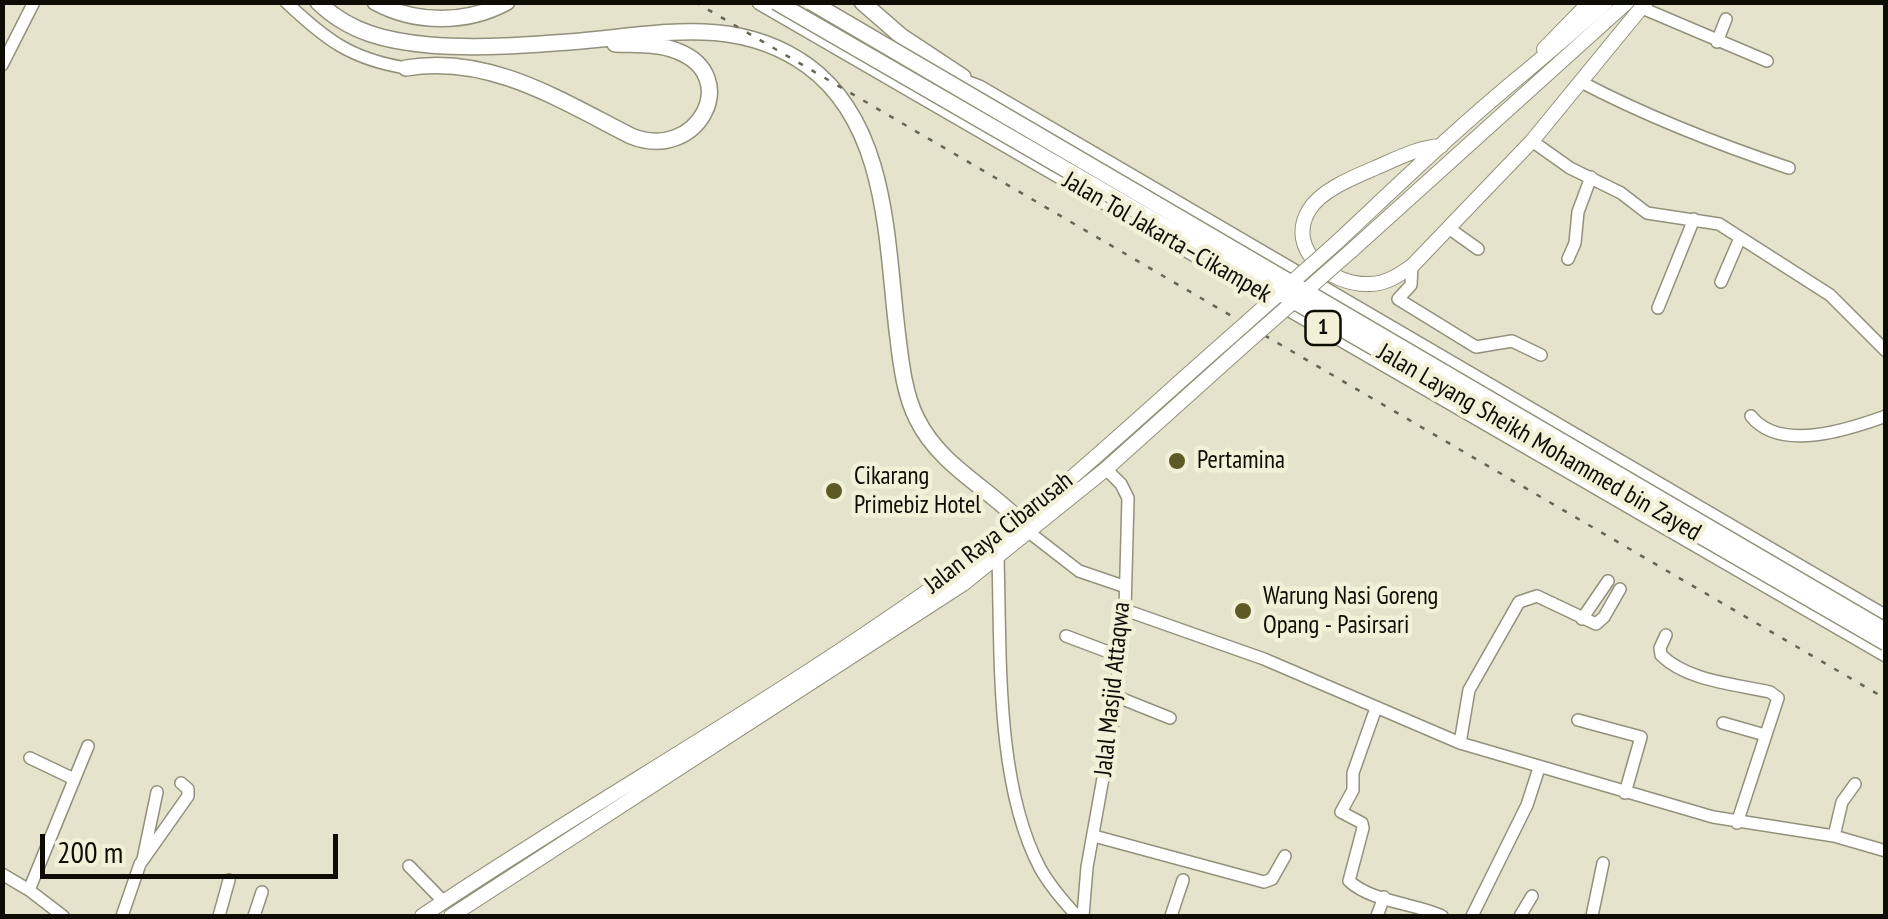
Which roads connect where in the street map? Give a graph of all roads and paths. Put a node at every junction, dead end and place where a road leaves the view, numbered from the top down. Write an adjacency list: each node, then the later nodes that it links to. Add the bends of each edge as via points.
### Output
1 (34, 2): 22 (street)
2 (286, 2): 23 (street, via 354,56)
3 (318, 2): 18 (highway, via 352,28 388,40 459,48)
4 (375, 2): 7 (highway, via 430,18 466,16)
5 (400, 2): 6 (highway, via 446,8)
6 (480, 2)
7 (507, 2)
8 (760, 2): 60 (highway, Jalan Tol Jakarta–Cikampek / 1)
9 (776, 2): 59 (highway, Jalan Layang Sheikh Mohammed bin Zayed / 1, bridge)
10 (815, 2): 26 (highway, Jalan Tol Jakarta–Cikampek / 1); 56 (highway, Jalan Layang Sheikh Mohammed bin Zayed / 1, bridge)
11 (862, 2): 26 (highway)
12 (1590, 2): 24 (main road, Jalan Raya Cibarusah)
13 (1606, 2): 20 (main road, Jalan Raya Cibarusah)
14 (1614, 2): 20 (main road, Jalan Raya Cibarusah)
15 (1627, 2): 27 (main road, Jalan Raya Cibarusah)
16 (1644, 5): 19 (street); 25 (main road)
17 (1726, 20): 19 (street)
18 (582, 41): 23 (highway, via 660,46 689,56 708,82 702,119 687,133 653,142 494,72); 46 (highway, via 717,31 764,42 829,83 872,156 911,407 945,459)
19 (1717, 42): 21 (street)
20 (1548, 60): 24 (main road, Jalan Raya Cibarusah); 27 (main road, Jalan Raya Cibarusah)
21 (1766, 60)
22 (2, 64)
23 (406, 68)
24 (1520, 76): 29 (main road, Jalan Raya Cibarusah)
25 (1581, 82): 28 (main road); 30 (street)
26 (979, 88): 54 (highway, Jalan Tol Jakarta–Cikampek / 1)
27 (1529, 91): 40 (main road, Jalan Raya Cibarusah, bridge, via 1351,251)
28 (1532, 140): 31 (street); 33 (main road)
29 (1441, 146): 37 (main road, via 1333,190 1305,219 1308,255 1348,282 1380,283); 40 (main road, Jalan Raya Cibarusah, bridge)
30 (1789, 168)
31 (1591, 177): 32 (street, via 1646,213); 36 (street)
32 (1694, 219): 34 (street); 39 (street)
33 (1450, 228): 35 (street); 37 (main road)
34 (1740, 238): 38 (street); 41 (street, via 1830,296)
35 (1478, 249)
36 (1568, 259)
37 (1412, 266): 42 (street, via 1410,285 1398,299 1416,313 1476,348 1512,341)
38 (1721, 282)
39 (1658, 308)
40 (1235, 343): 45 (main road, Jalan Raya Cibarusah); 46 (main road, Jalan Raya Cibarusah)
41 (1886, 352)
42 (1541, 355)
43 (1751, 416): 44 (street, via 1768,429 1819,434)
44 (1886, 416)
45 (1106, 469): 47 (main road, Jalan Raya Cibarusah); 51 (street, Jalal Masjid Attaqwa, via 1128,498)
46 (1019, 520): 48 (main road, Jalan Raya Cibarusah)
47 (1030, 533): 49 (main road, Jalan Raya Cibarusah); 51 (street, via 1079,571)
48 (986, 547): 49 (main road); 92 (main road, Jalan Raya Cibarusah, via 864,634)
49 (998, 559): 98 (main road, Jalan Raya Cibarusah); 99 (street, via 1002,708 1014,783 1039,867)
50 (1608, 581): 55 (street)
51 (1124, 586): 53 (street, Jalal Masjid Attaqwa)
52 (1620, 589): 55 (street, via 1601,622)
53 (1125, 610): 61 (street, Jalal Masjid Attaqwa); 63 (street)
54 (1886, 618)
55 (1582, 619): 68 (street, via 1537,596 1519,602 1469,690)
56 (1886, 631)
57 (1666, 635): 67 (street, via 1661,654 1676,666 1776,694)
58 (1066, 636): 61 (street)
59 (1886, 644)
60 (1886, 654)
61 (1119, 656): 62 (street, Jalal Masjid Attaqwa)
62 (1116, 696): 64 (street); 78 (street, Jalal Masjid Attaqwa)
63 (1376, 708): 68 (street); 91 (street, via 1341,812 1363,828 1348,881)
64 (1170, 718)
65 (1578, 720): 76 (street, via 1641,737)
66 (1723, 723): 67 (street)
67 (1765, 735): 77 (street)
68 (1460, 743): 71 (street)
69 (88, 746): 72 (street)
70 (30, 758): 72 (street)
71 (1539, 768): 76 (street); 103 (street)
72 (74, 779): 88 (street)
73 (181, 782): 82 (street, via 188,796)
74 (1855, 784): 79 (street, via 1842,802)
75 (157, 792): 82 (street)
76 (1625, 793): 77 (street)
77 (1737, 822): 79 (street)
78 (1094, 836): 81 (street, via 1264,882); 99 (street, Jalal Masjid Attaqwa)
79 (1834, 836): 80 (street)
80 (1886, 851)
81 (1285, 856)
82 (143, 858): 94 (street)
83 (1603, 863): 105 (street)
84 (408, 866): 92 (street)
85 (2, 874): 88 (street)
86 (230, 880): 95 (street)
87 (1183, 880): 100 (street)
88 (29, 890): 93 (street)
89 (262, 892): 96 (street)
90 (1532, 896): 104 (street)
91 (1384, 897): 101 (street); 102 (street)
92 (444, 902): 97 (main road, Jalan Raya Cibarusah)
93 (63, 916)
94 (122, 916)
95 (219, 916)
96 (254, 916)
97 (422, 916)
98 (451, 916)
99 (1080, 916)
100 (1171, 916)
101 (1377, 916)
102 (1442, 916)
103 (1472, 916)
104 (1520, 916)
105 (1592, 916)

